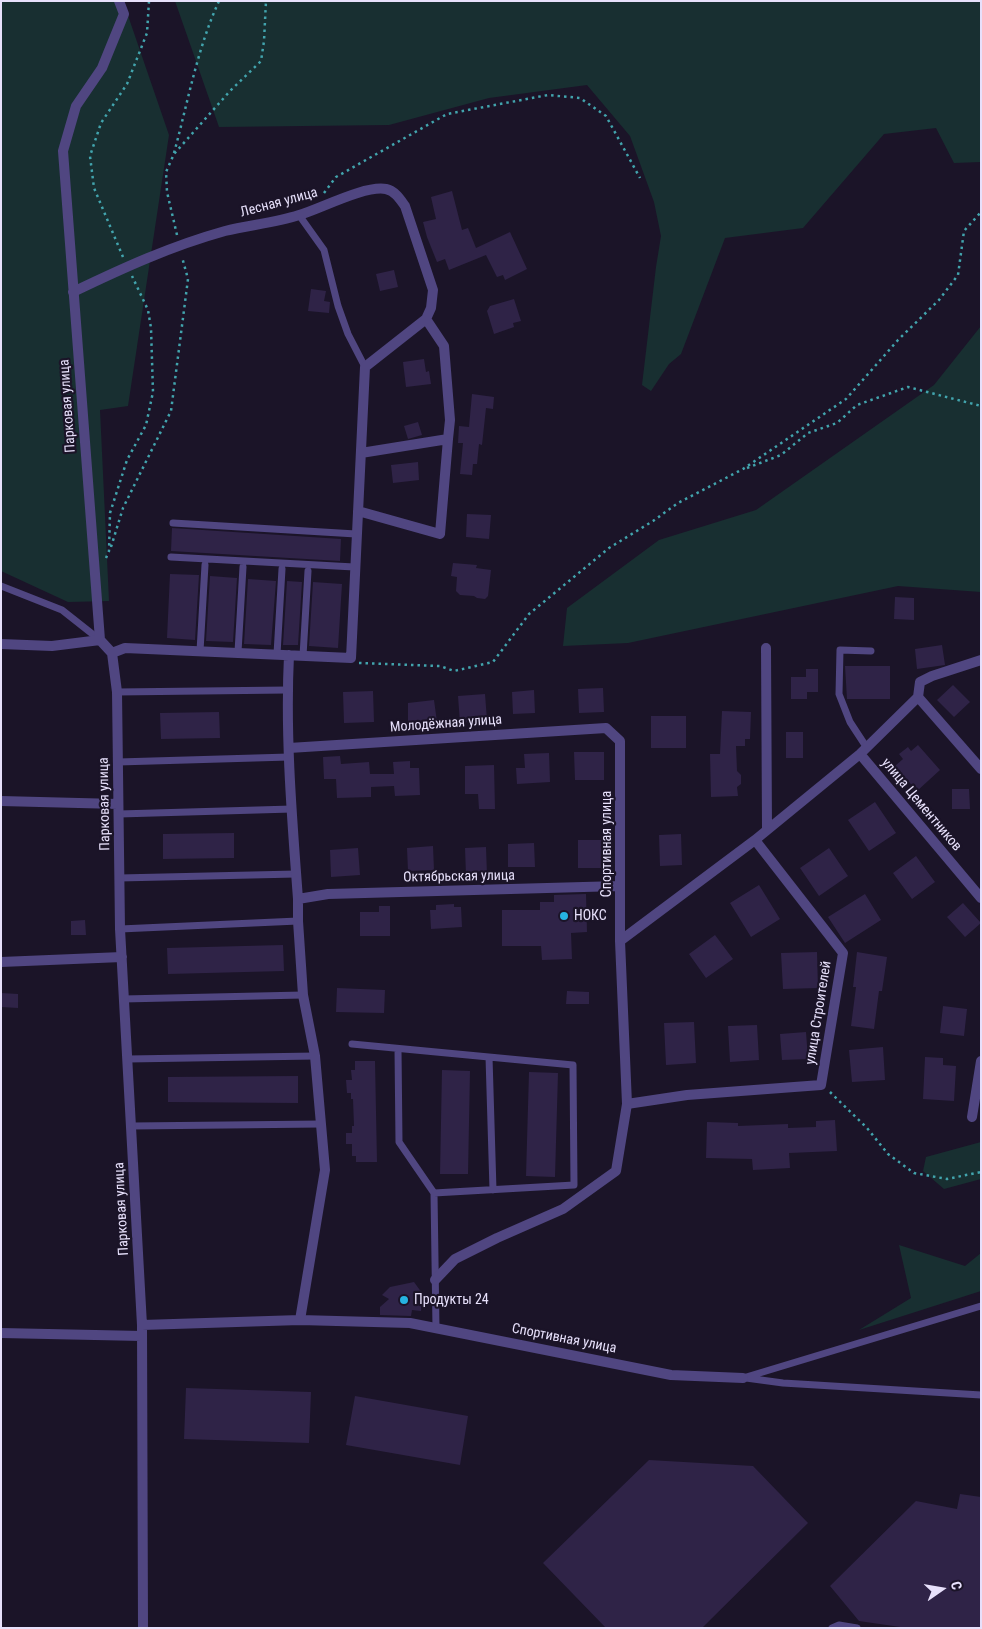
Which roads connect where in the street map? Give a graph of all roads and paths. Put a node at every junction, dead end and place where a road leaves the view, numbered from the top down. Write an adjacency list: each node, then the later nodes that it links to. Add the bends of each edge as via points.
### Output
1 (119, 1): 12 (street, Парковая улица, via 124,14 102,68 76,106 63,151)
2 (150, 1): 11 (path, via 147,33 127,84 101,123 90,156 94,188)
3 (219, 1): 5 (path, via 192,80)
4 (266, 1): 5 (path, via 261,61)
5 (174, 154): 10 (path, via 166,172 167,192)
6 (640, 178): 7 (path, via 606,116 580,98 548,95 447,114 336,177)
7 (311, 210): 9 (street, Лесная улица); 13 (street, Лесная улица, via 370,190 386,189 398,196 405,206 433,290)
8 (981, 212): 18 (path, via 964,231 958,275 939,300 846,398)
9 (299, 215): 10 (street, Лесная улица, via 225,231); 14 (lane, via 324,250 338,306)
10 (179, 246): 11 (street, Лесная улица); 22 (path, via 188,279 171,411 123,508)
11 (127, 266): 12 (street, Лесная улица); 22 (path, via 148,310 153,392 146,425 127,460 110,513)
12 (73, 292): 29 (street, Парковая улица)
13 (426, 319): 14 (street); 16 (street, via 444,346 450,420)
14 (365, 367): 17 (street)
15 (981, 406): 18 (path, via 908,387 857,405 837,423 808,433 781,455)
16 (448, 439): 17 (street); 19 (street, via 440,534)
17 (361, 452): 19 (street)
18 (743, 469): 41 (path, via 678,503 609,548 529,614 493,662 454,671 440,666 354,663)
19 (358, 511): 21 (street)
20 (173, 523): 21 (lane)
21 (356, 534): 26 (street)
22 (110, 551): 29 (path)
23 (171, 557): 26 (lane)
24 (205, 565): 34 (lane)
25 (243, 567): 36 (lane)
26 (354, 567): 41 (street)
27 (282, 569): 38 (lane)
28 (308, 571): 40 (lane)
29 (95, 578): 31 (street, Парковая улица)
30 (1, 586): 31 (lane, via 62,610)
31 (100, 640): 32 (street, via 52,646); 37 (street)
32 (1, 644)
33 (766, 648): 54 (street)
34 (200, 651): 36 (street); 37 (street, via 125,648)
35 (871, 651): 47 (lane, via 840,650 839,694)
36 (238, 652): 38 (street)
37 (112, 653): 44 (street, Парковая улица)
38 (278, 654): 39 (street)
39 (288, 655): 40 (street); 43 (street)
40 (304, 656): 41 (street)
41 (351, 658)
42 (981, 660): 45 (street, via 920,682)
43 (287, 690): 44 (lane); 48 (street)
44 (117, 692): 49 (street, Парковая улица)
45 (918, 697): 47 (street); 50 (street)
46 (606, 728): 48 (street, Молодёжная улица); 58 (street, Спортивная улица, via 620,741)
47 (864, 751): 54 (street); 59 (street, улица Цементников)
48 (289, 752): 49 (lane); 53 (street)
49 (118, 762): 52 (street, Парковая улица)
50 (981, 769)
51 (1, 801): 52 (street)
52 (118, 809): 53 (lane); 57 (street, Парковая улица)
53 (292, 809): 56 (street)
54 (767, 830): 55 (street)
55 (755, 840): 63 (street); 74 (street, улица Строителей, via 843,953)
56 (296, 874): 57 (lane); 60 (street)
57 (119, 878): 62 (street, Парковая улица)
58 (620, 886): 60 (street, Октябрьская улица, via 328,894); 63 (street, Спортивная улица)
59 (981, 898)
60 (298, 899): 61 (street)
61 (298, 921): 62 (lane); 66 (street)
62 (120, 929): 64 (street, Парковая улица)
63 (620, 941): 75 (street, Спортивная улица)
64 (122, 957): 65 (street); 67 (street, Парковая улица)
65 (1, 962)
66 (303, 995): 67 (lane); 70 (street)
67 (123, 999): 72 (street, Парковая улица)
68 (352, 1044): 69 (lane)
69 (398, 1049): 71 (lane); 81 (lane, via 399,1142)
70 (315, 1056): 72 (lane); 77 (street)
71 (489, 1057): 80 (lane); 80 (lane, via 573,1065 574,1185)
72 (128, 1059): 78 (street, Парковая улица)
73 (981, 1061): 76 (street)
74 (822, 1085): 75 (street, улица Строителей, via 687,1095); 79 (path, via 868,1128 888,1154 914,1173 947,1179)
75 (627, 1104): 82 (street, Спортивная улица, via 616,1172 563,1209 455,1259)
76 (972, 1117)
77 (321, 1124): 78 (lane); 84 (street, via 325,1170)
78 (132, 1126): 86 (street, Парковая улица)
79 (981, 1172)
80 (493, 1190): 81 (lane)
81 (434, 1193): 82 (lane)
82 (435, 1280): 85 (lane)
83 (981, 1306): 88 (lane)
84 (300, 1320): 85 (street, Спортивная улица, via 410,1323); 86 (street, Спортивная улица)
85 (436, 1328): 88 (street, Спортивная улица, via 671,1375)
86 (142, 1330): 87 (street, Спортивная улица); 90 (street, Парковая улица)
87 (1, 1333)
88 (743, 1378): 89 (lane, Спортивная улица)
89 (981, 1395)
90 (143, 1628)
91 (832, 1628): 92 (lane, via 839,1625)
92 (858, 1628)

